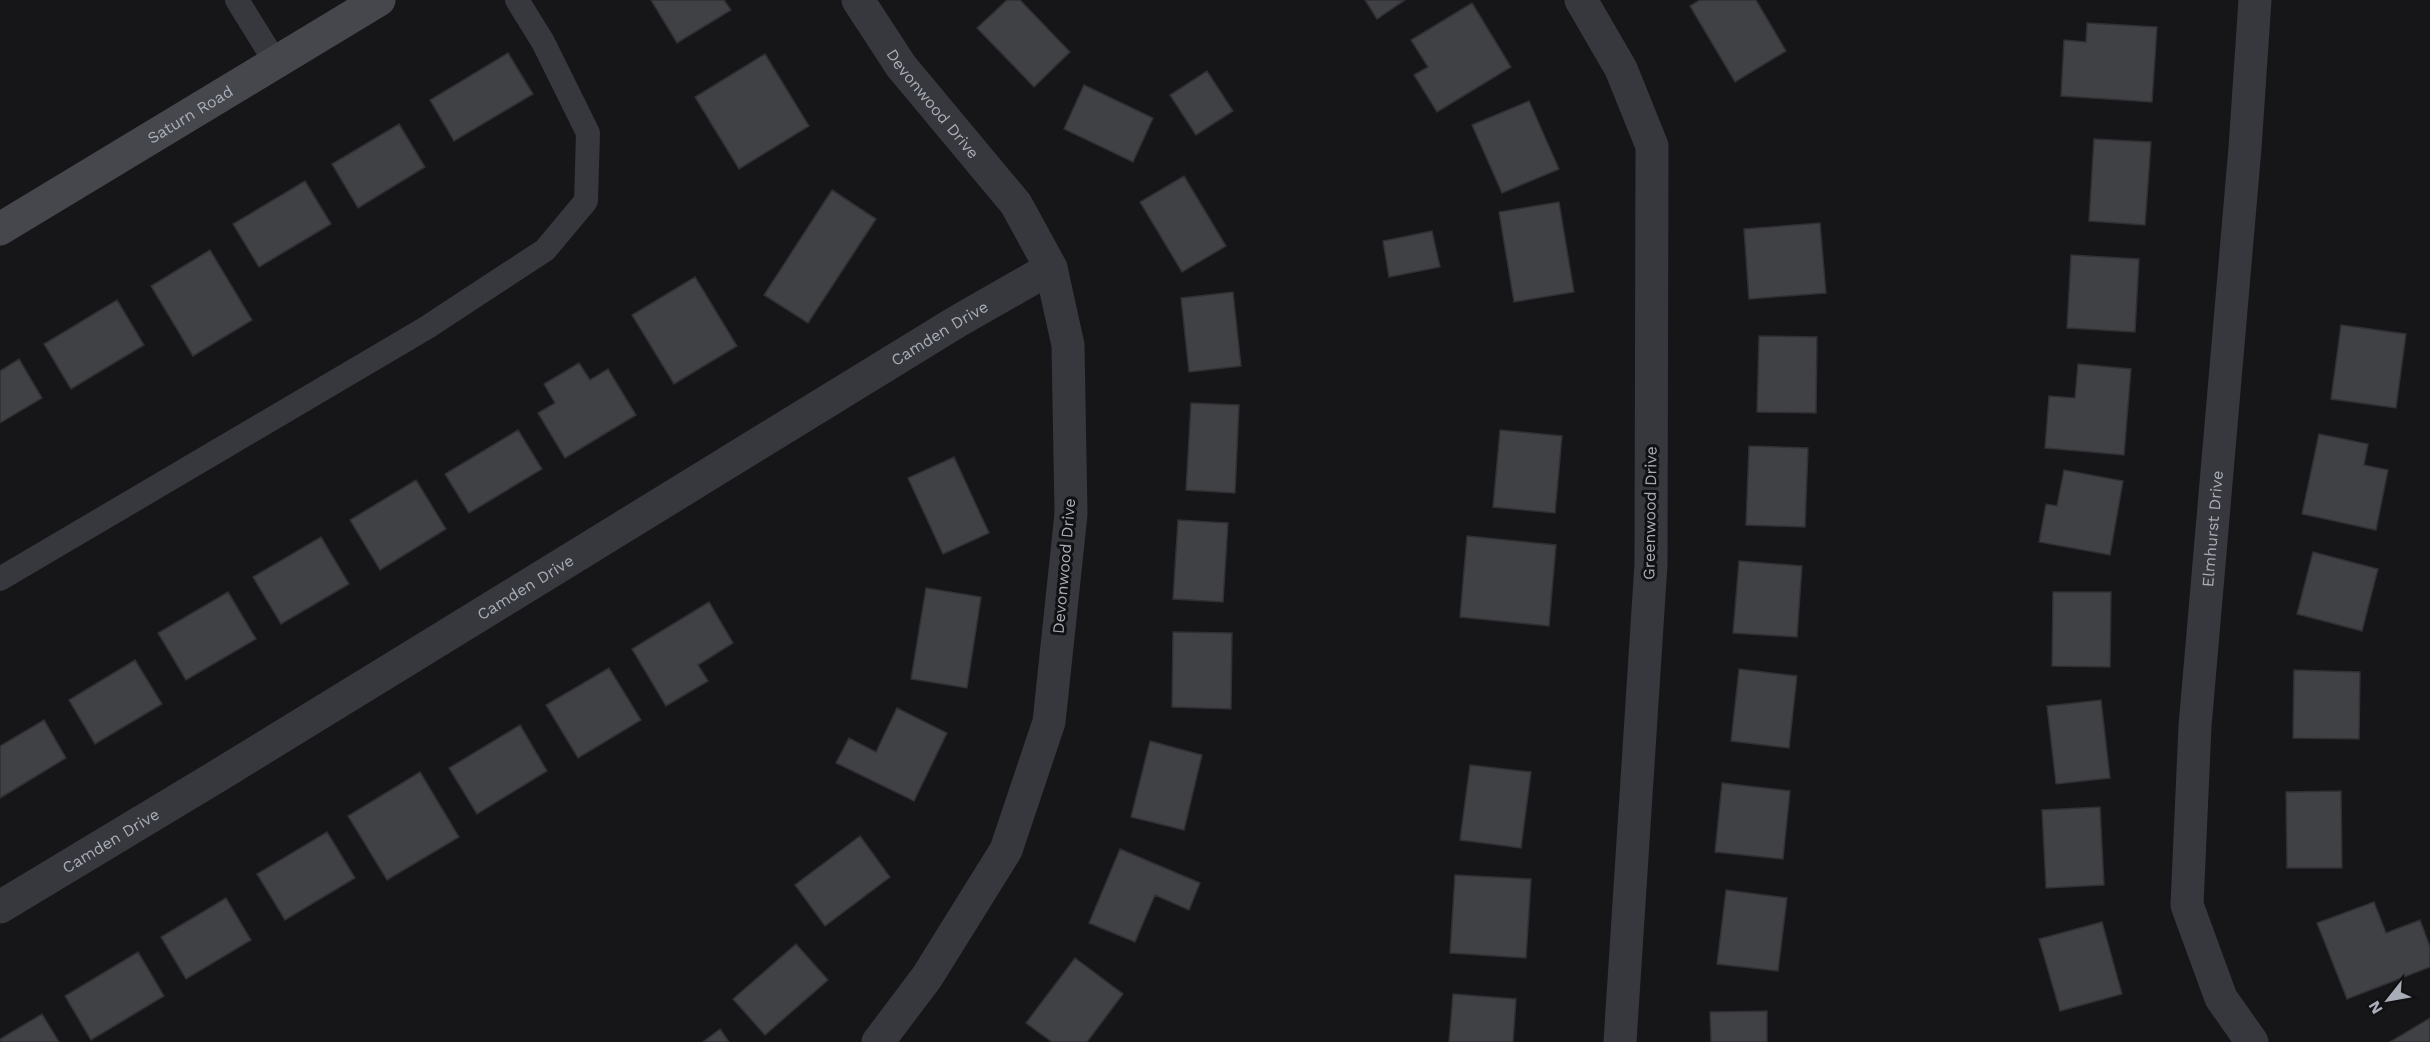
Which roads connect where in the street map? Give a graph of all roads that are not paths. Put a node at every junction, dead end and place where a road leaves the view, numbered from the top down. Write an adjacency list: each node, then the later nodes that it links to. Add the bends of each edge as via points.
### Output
1 (237, 0): 7 (lane)
2 (379, 0): 7 (street, Saturn Road)
3 (517, 0): 10 (lane, via 543,42 588,133 586,201 545,250 426,328)
4 (858, 0): 9 (street, Devonwood Drive, via 901,66 1016,204)
5 (1581, 0): 13 (street, Greenwood Drive, via 1621,69 1652,146 1651,564)
6 (2255, 0): 14 (street, Elmhurst Drive, via 2246,148 2195,726 2187,905 2221,998)
7 (276, 63): 8 (street, Saturn Road)
8 (0, 230)
9 (1051, 268): 11 (street, Camden Drive, via 948,327); 12 (street, Devonwood Drive, via 1068,345 1071,514 1049,722 1006,849 927,977)
10 (0, 579)
11 (0, 907)
12 (878, 1042)
13 (1620, 1042)
14 (2252, 1042)

